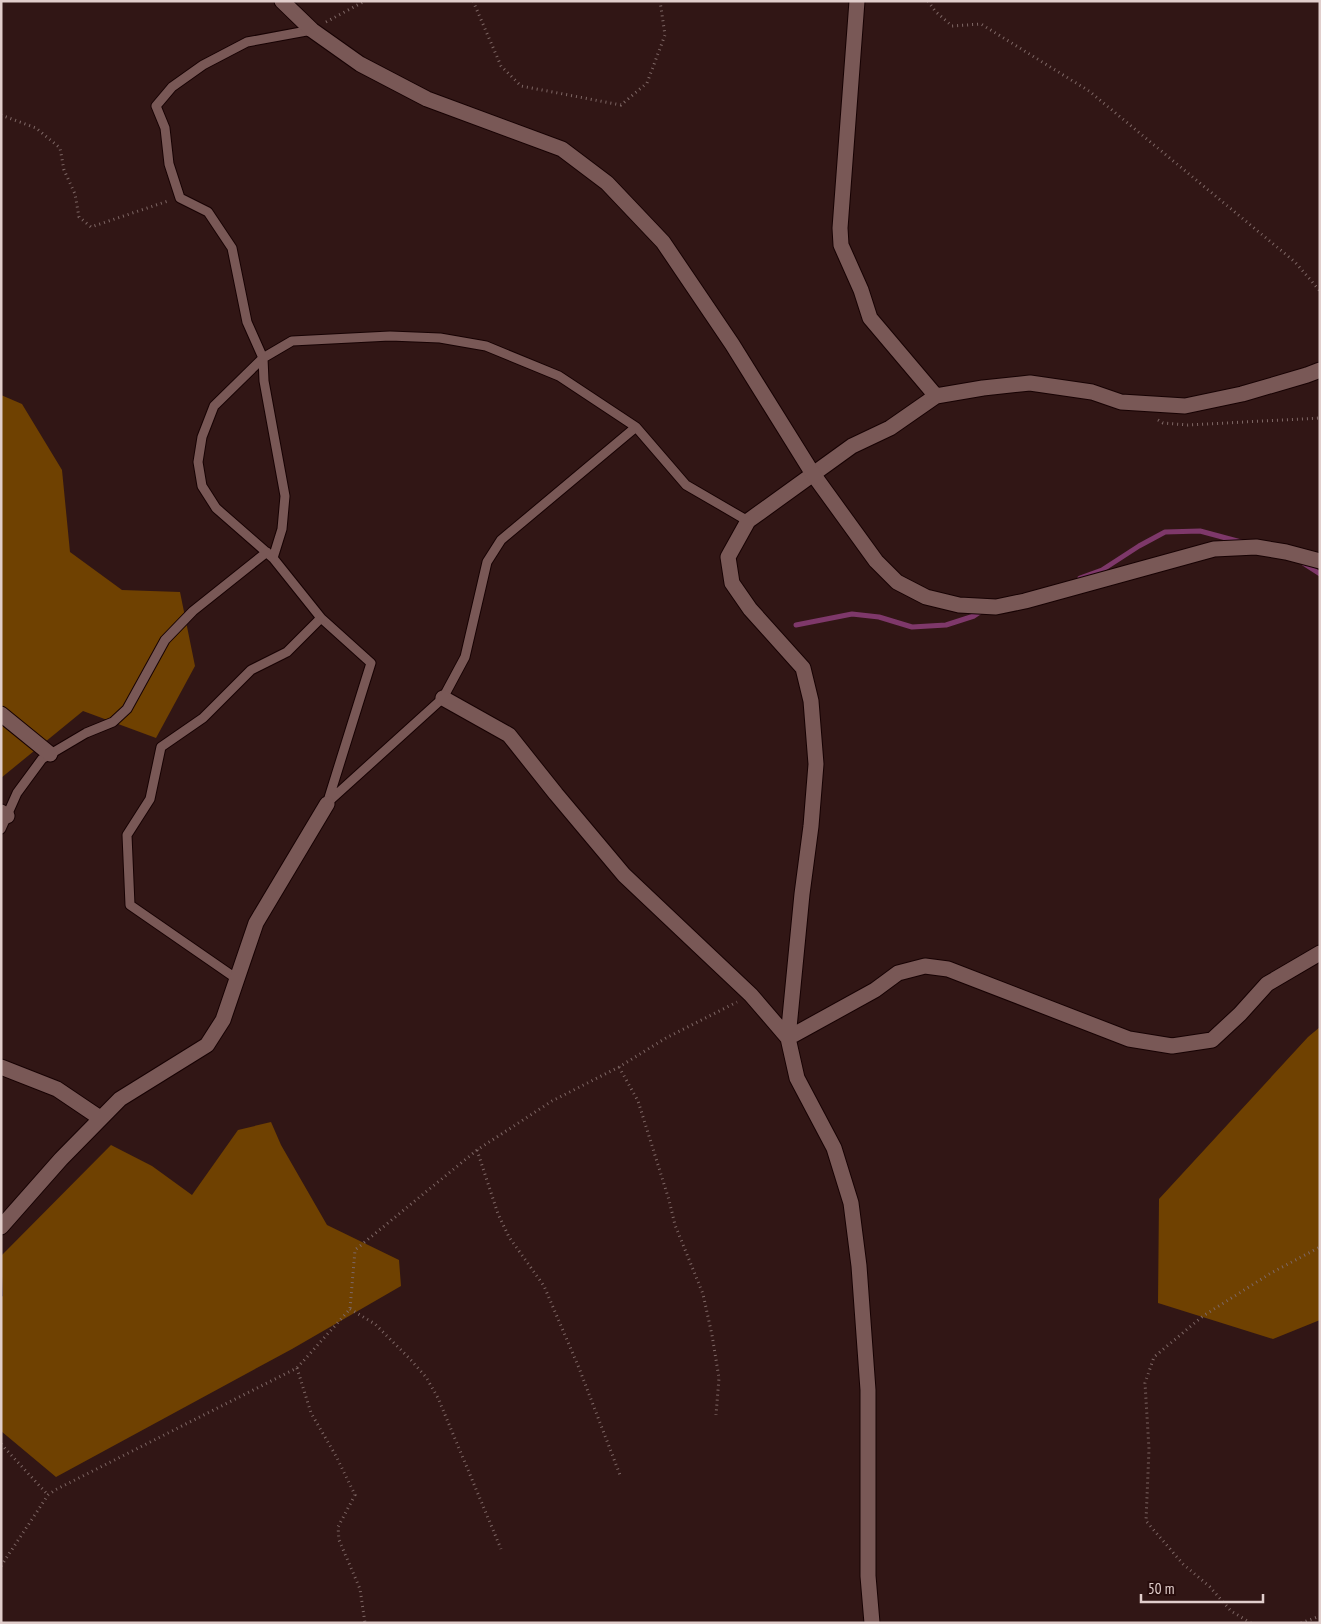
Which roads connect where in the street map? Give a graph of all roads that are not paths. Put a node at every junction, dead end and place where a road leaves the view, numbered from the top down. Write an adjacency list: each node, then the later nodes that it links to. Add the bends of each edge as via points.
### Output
1 (282, 1): 3 (street)
2 (857, 1): 6 (street, via 840,218 841,245 870,318)
3 (312, 30): 4 (lane, via 246,42 172,86 156,106 165,128 169,164 180,198 208,212 232,248 247,322); 8 (street, via 360,64 427,99 562,148 607,182 663,242 732,344)
4 (263, 358): 7 (lane, via 292,340 390,336 440,338 486,346 559,376); 10 (lane, via 264,381 285,496 282,529); 10 (lane, via 214,406 202,437 198,462 202,486 216,508)
5 (1320, 370): 6 (street, via 1242,394 1185,406 1121,402 1092,392 1030,383)
6 (936, 396): 8 (street, via 890,428 852,446)
7 (636, 427): 9 (lane, via 686,485); 13 (lane, via 501,540 487,562 465,657)
8 (813, 474): 9 (street); 11 (street, via 876,561 897,582 926,597 959,605 996,607 1025,601 1214,549 1256,547)
9 (748, 521): 20 (street, via 728,558 732,583 803,668 811,701 816,764)
10 (270, 555): 12 (lane); 15 (lane, via 193,611 164,640 127,709 113,722)
11 (1320, 562)
12 (321, 618): 16 (lane, via 370,662); 19 (lane, via 287,652 251,670 203,718 161,747 150,799 127,835 130,905)
13 (443, 698): 16 (lane); 20 (street, via 509,735 624,875 751,995)
14 (1, 714): 15 (street)
15 (50, 754): 17 (lane, via 42,759 17,793)
16 (327, 804): 19 (street, via 256,923)
17 (3, 819)
18 (1320, 952): 20 (street, via 1267,984 1212,1040 1172,1046 1129,1039 948,969 925,966 898,973 875,990)
19 (237, 979): 22 (street, via 223,1020 207,1045 120,1099)
20 (788, 1038): 24 (street, via 797,1078 834,1148 852,1203 868,1390 868,1576)
21 (1, 1067): 22 (street, via 57,1089)
22 (100, 1118): 23 (street)
23 (1, 1227)
24 (872, 1623)

